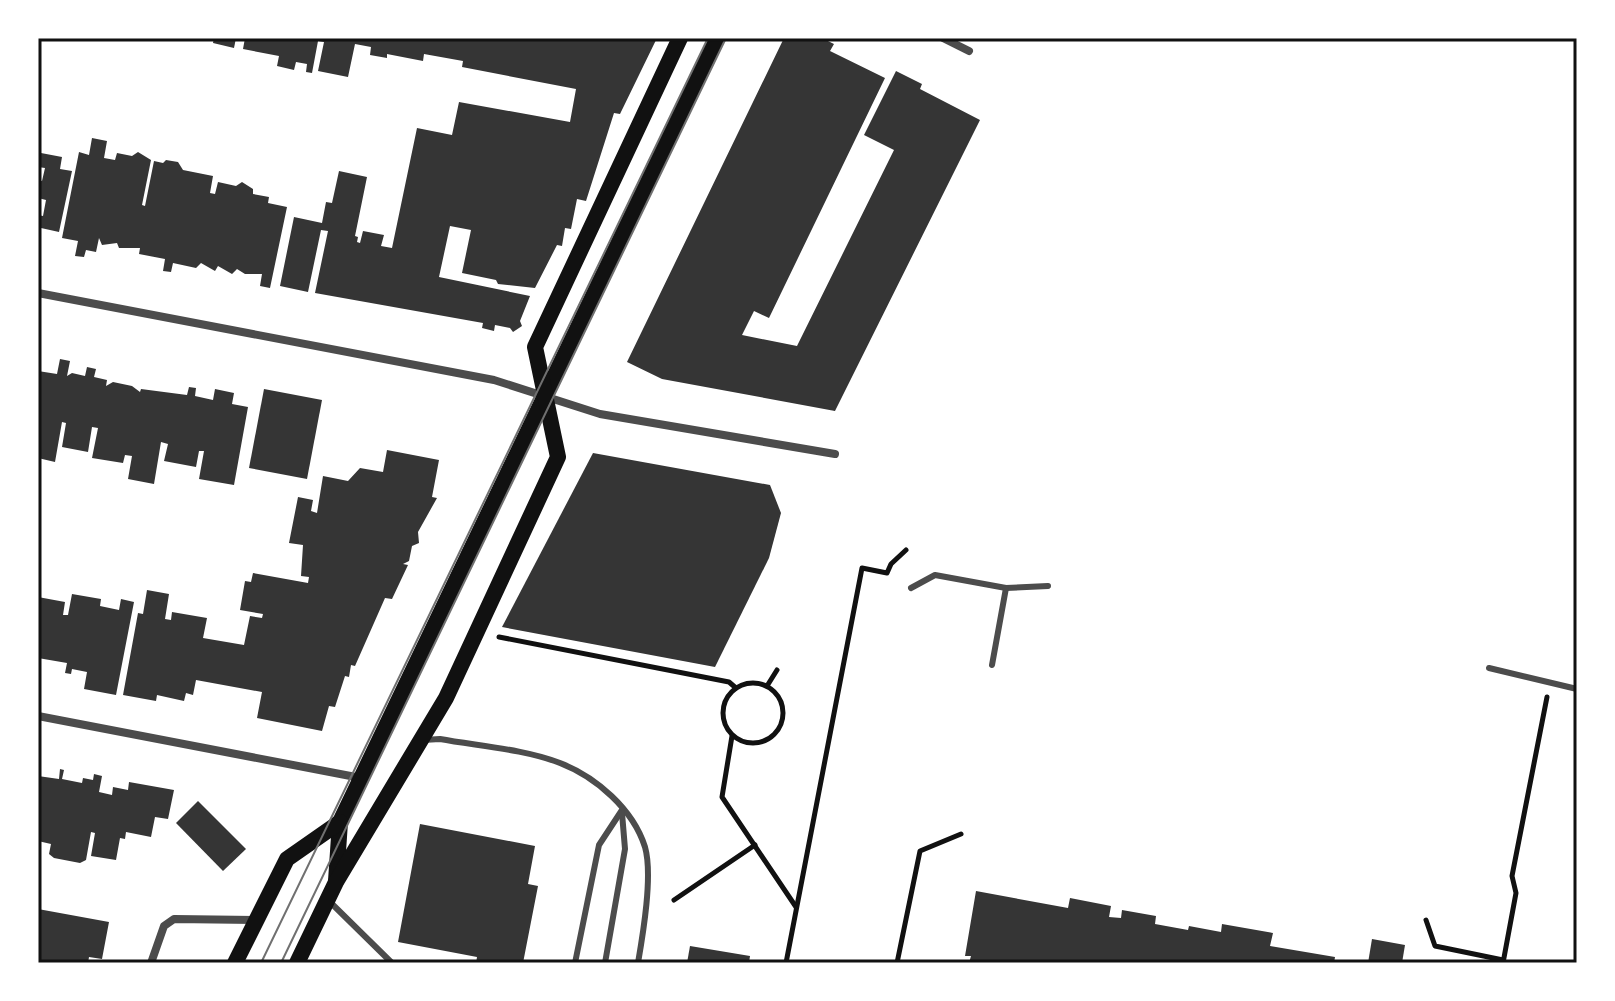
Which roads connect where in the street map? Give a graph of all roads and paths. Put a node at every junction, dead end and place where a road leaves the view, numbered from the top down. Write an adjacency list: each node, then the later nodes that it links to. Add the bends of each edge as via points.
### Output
1 (680, 38): 6 (main road, via 535,347)
2 (717, 38): 6 (main road)
3 (943, 38): 4 (street)
4 (969, 51)
5 (38, 293): 6 (street, via 494,380)
6 (544, 396): 7 (street, via 600,414); 22 (main road, via 558,457 446,698); 23 (main road)
7 (835, 454)
8 (906, 550): 31 (path, via 887,573 862,568)
9 (1048, 586): 11 (lane)
10 (911, 588): 11 (lane, via 935,575)
11 (1006, 588): 13 (lane)
12 (498, 637): 18 (path, via 729,682)
13 (992, 665)
14 (1489, 668): 16 (lane)
15 (777, 670): 17 (path)
16 (1549, 684): 19 (lane); 34 (path, via 1512,876 1516,893)
17 (767, 686): 18 (path, via 744,683); 21 (path, via 782,703 783,720 775,734 746,743)
18 (736, 688): 21 (path, via 723,706)
19 (1577, 689)
20 (38, 716): 23 (street)
21 (732, 736): 27 (path, via 722,797)
22 (420, 741): 24 (lane, via 440,739 558,762 591,778); 28 (main road)
23 (361, 778): 25 (main road)
24 (622, 810): 39 (lane, via 599,845); 40 (lane, via 625,849); 41 (lane, via 645,848 646,918)
25 (340, 822): 28 (main road); 32 (main road, via 287,859)
26 (961, 834): 43 (path, via 920,851)
27 (755, 845): 30 (path); 31 (path)
28 (336, 882): 29 (main road)
29 (328, 899): 37 (main road); 38 (lane)
30 (674, 900)
31 (797, 908): 42 (path)
32 (255, 920): 35 (street, via 174,919 164,926); 36 (main road)
33 (1426, 920): 34 (path, via 1435,946)
34 (1503, 961)
35 (151, 963)
36 (235, 963)
37 (297, 963)
38 (392, 963)
39 (575, 963)
40 (605, 963)
41 (638, 963)
42 (786, 963)
43 (897, 963)

